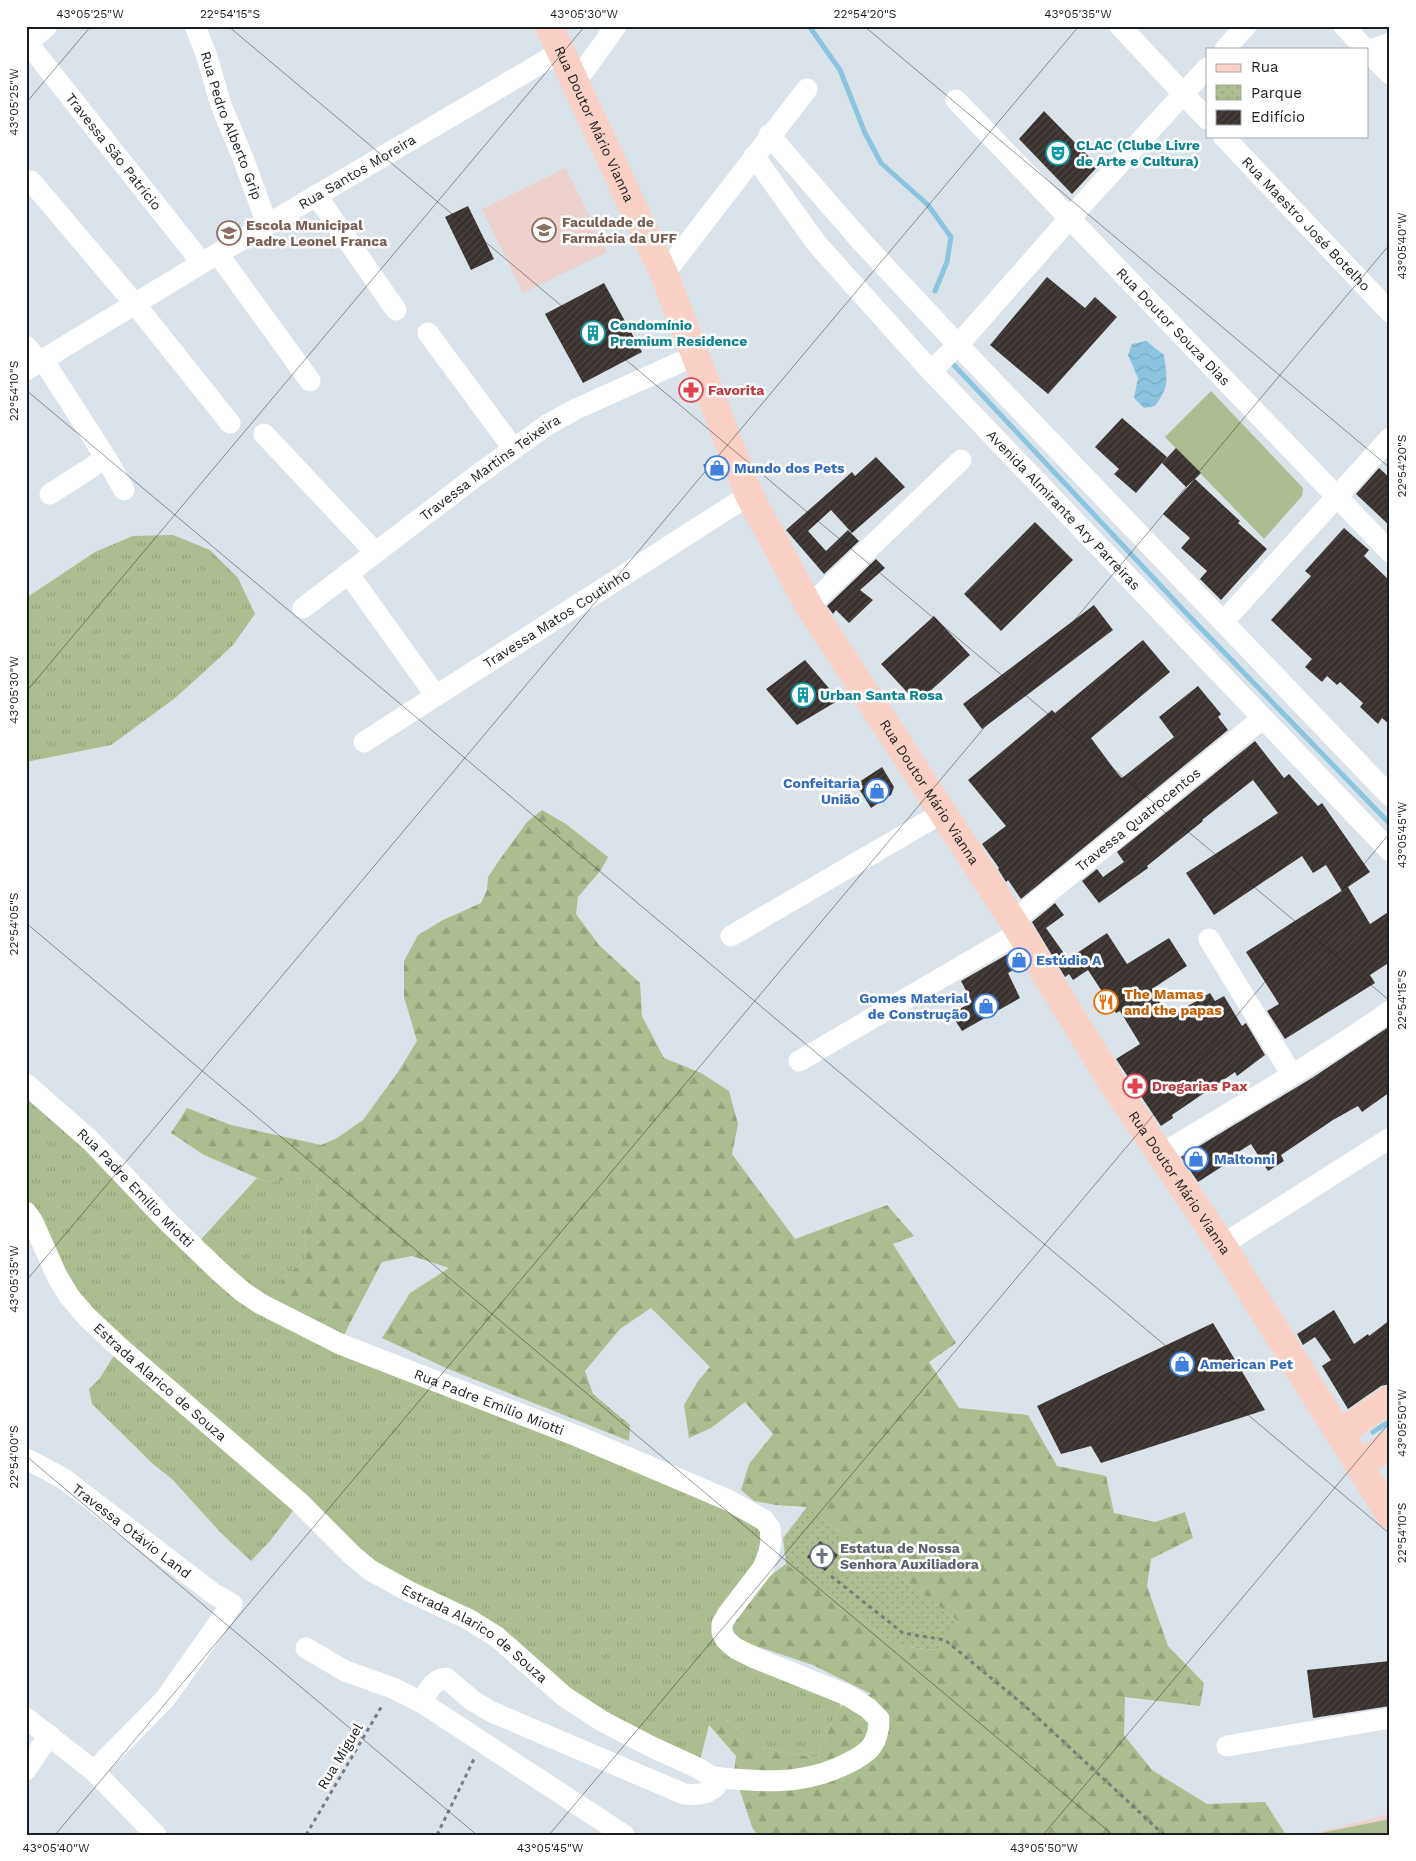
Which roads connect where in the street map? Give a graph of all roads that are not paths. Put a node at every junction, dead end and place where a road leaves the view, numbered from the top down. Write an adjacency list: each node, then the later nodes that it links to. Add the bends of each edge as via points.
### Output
1 (47, 26): 8 (street)
2 (195, 26): 28 (street, Rua Pedro Alberto Grip, via 221,105)
3 (549, 26): 14 (main road, Rua Doutor Mário Vianna)
4 (616, 26): 17 (street)
5 (1120, 26): 19 (street)
6 (1246, 26): 10 (street)
7 (1344, 26): 11 (street)
8 (27, 42): 29 (street, Travessa São Patrício)
9 (1390, 42): 12 (street)
10 (1226, 48)
11 (1365, 48)
12 (1368, 50)
13 (1368, 51): 16 (street)
14 (560, 52): 17 (main road, Rua Doutor Mário Vianna); 26 (street, Rua Santos Moreira)
15 (1206, 69): 19 (street)
16 (1390, 74)
17 (575, 83): 30 (main road, Rua Doutor Mário Vianna)
18 (806, 88): 22 (street)
19 (1183, 94): 21 (street); 27 (street)
20 (956, 100): 27 (street, Rua Doutor Souza Dias)
21 (1206, 118)
22 (769, 135): 24 (street); 36 (street)
23 (1225, 138): 33 (street, Rua Maestro José Botelho)
24 (754, 156): 30 (street); 39 (street, Avenida Almirante Ary Parreiras, via 817,244)
25 (31, 181): 31 (street)
26 (316, 195): 28 (street, Rua Santos Moreira); 32 (street)
27 (1070, 218): 36 (street); 50 (street, Rua Doutor Souza Dias)
28 (267, 224): 29 (street, Rua Santos Moreira)
29 (210, 258): 31 (street, Rua Santos Moreira); 40 (street, Travessa São Patrício)
30 (664, 274): 37 (main road, Rua Doutor Mário Vianna)
31 (135, 304): 38 (street, Rua Santos Moreira); 41 (street)
32 (396, 310)
33 (1390, 312)
34 (428, 333): 44 (street)
35 (26, 346): 38 (street)
36 (958, 346): 39 (street); 56 (street)
37 (694, 356): 44 (street, Travessa Martins Teixeira, via 576,409); 49 (main road, Rua Doutor Mário Vianna)
38 (36, 364): 45 (street)
39 (931, 371): 58 (street, Avenida Almirante Ary Parreiras)
40 (310, 381)
41 (230, 423)
42 (264, 434): 51 (street)
43 (1390, 438): 50 (street)
44 (513, 448): 51 (street, Travessa Martins Teixeira)
45 (106, 458): 47 (street); 48 (street)
46 (961, 460): 54 (street)
47 (124, 490)
48 (50, 494)
49 (749, 495): 54 (main road, Rua Doutor Mário Vianna); 57 (street, Travessa Matos Coutinho)
50 (1336, 497): 52 (street, Rua Doutor Souza Dias); 56 (street)
51 (375, 552): 53 (street, Travessa Martins Teixeira)
52 (1390, 552)
53 (348, 573): 55 (street, Travessa Martins Teixeira); 57 (street)
54 (809, 606): 61 (main road, Rua Doutor Mário Vianna)
55 (303, 608)
56 (1223, 622): 60 (street)
57 (436, 696): 59 (street, Travessa Matos Coutinho)
58 (1263, 718): 62 (street, Avenida Almirante Ary Parreiras); 63 (street, Travessa Quatrocentos)
59 (364, 742)
60 (1390, 796)
61 (942, 813): 63 (main road, Rua Doutor Mário Vianna); 64 (street)
62 (1390, 851)
63 (1016, 926): 67 (street, Travessa Quatrocentos); 71 (main road, Rua Doutor Mário Vianna)
64 (731, 936)
65 (1209, 939): 68 (street)
66 (1390, 1011): 68 (street)
67 (799, 1061)
68 (1292, 1075): 71 (street)
69 (26, 1084): 88 (street, Rua Padre Emílio Miotti, via 91,1141 221,1273 261,1304 340,1344 577,1436 728,1500 764,1520 770,1528 769,1552 763,1568 722,1624 726,1640 755,1658 847,1695 879,1719 879,1732 863,1756 831,1772 792,1781)
70 (1390, 1138): 73 (street)
71 (1160, 1155): 73 (main road, Rua Doutor Mário Vianna)
72 (26, 1212): 88 (street, Estrada Alarico de Souza, via 57,1276 87,1316 299,1502 370,1570 468,1619 497,1637 565,1697 652,1748)
73 (1222, 1245): 75 (main road, Rua Doutor Mário Vianna)
74 (1390, 1399): 75 (main road)
75 (1339, 1434): 78 (main road, Rua Doutor Mário Vianna)
76 (1390, 1444): 78 (main road)
77 (29, 1460): 87 (street, Travessa Otávio Land, via 64,1479 208,1590 232,1604 165,1699)
78 (1359, 1466): 79 (main road, Rua Doutor Mário Vianna)
79 (1390, 1516)
80 (306, 1648): 81 (street, via 344,1671 393,1688)
81 (421, 1702): 88 (street, via 438,1678 446,1678 492,1712 684,1794 708,1792 715,1787); 90 (street)
82 (26, 1718): 84 (street)
83 (1390, 1718): 85 (street)
84 (49, 1735): 86 (street); 87 (street)
85 (1227, 1746)
86 (26, 1770)
87 (94, 1771): 89 (street)
88 (712, 1777)
89 (156, 1835)
90 (624, 1835)

